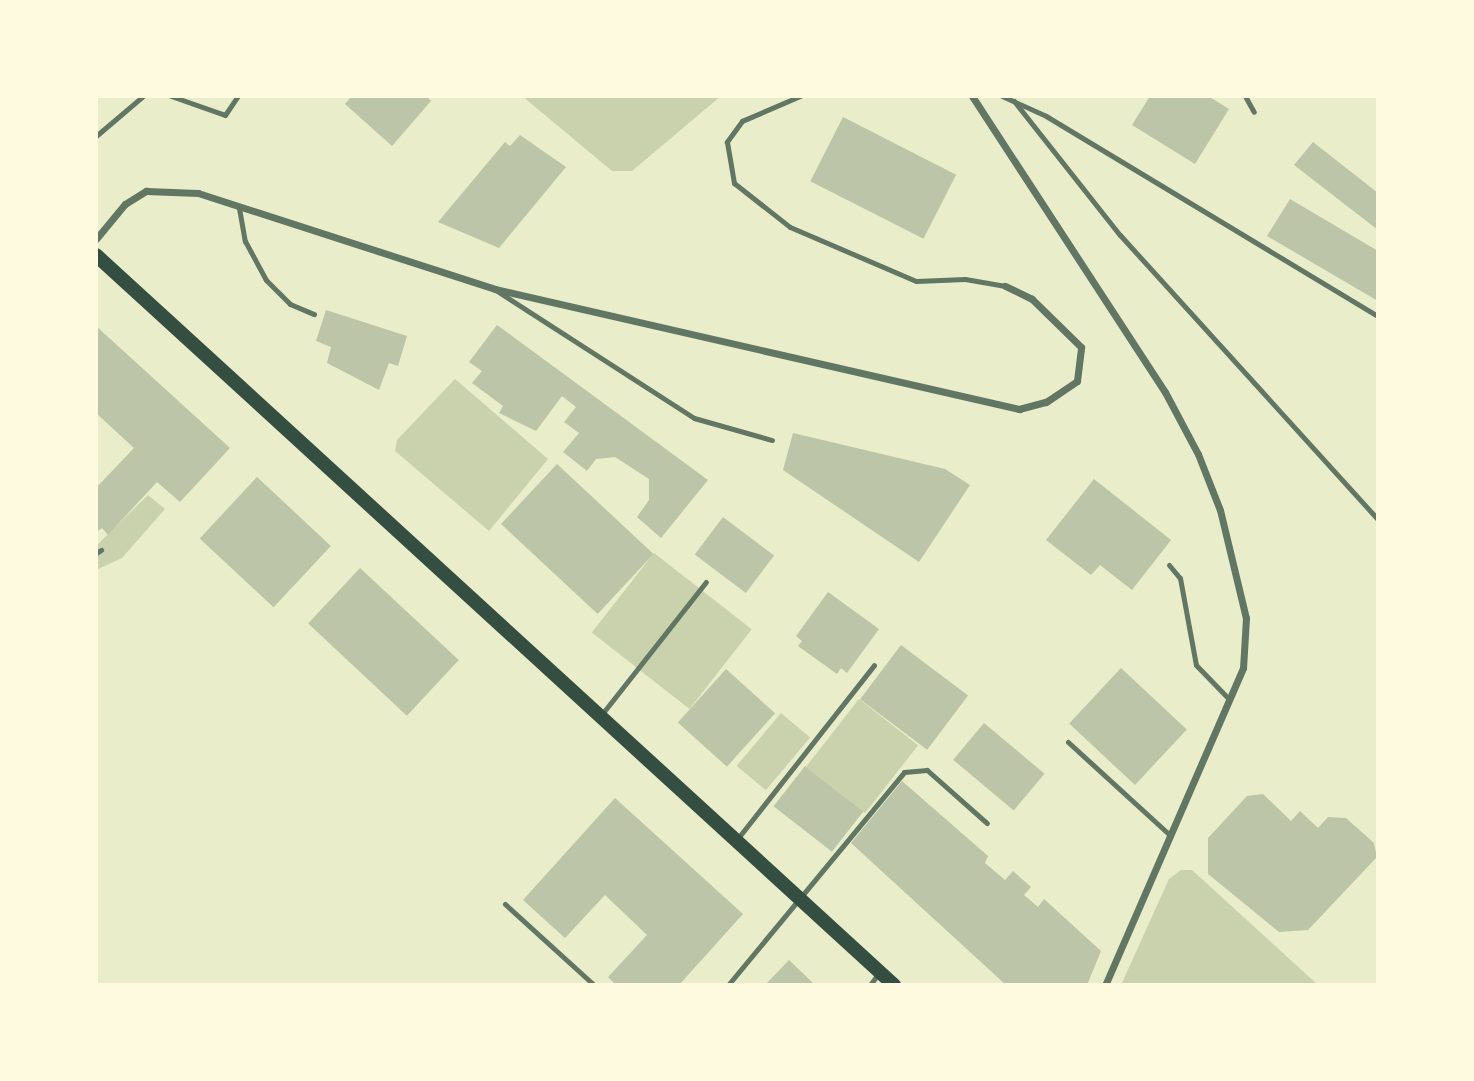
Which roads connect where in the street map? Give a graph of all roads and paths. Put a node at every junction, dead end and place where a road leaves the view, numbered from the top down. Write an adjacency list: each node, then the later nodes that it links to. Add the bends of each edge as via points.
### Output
1 (143, 96): 10 (lane)
2 (171, 96): 3 (lane, via 225,115)
3 (238, 96)
4 (800, 96): 14 (lane, via 742,121 727,142 734,183 790,227 916,282 965,279)
5 (972, 96): 23 (street, via 1165,391 1198,454 1220,510 1247,628 1243,668)
6 (1002, 96): 8 (lane)
7 (1245, 96): 9 (lane)
8 (1014, 101): 17 (lane); 19 (lane, via 1120,235)
9 (1254, 112)
10 (96, 136)
11 (239, 208): 12 (street, via 198,192 146,191 125,204); 15 (street); 16 (lane, via 245,241 266,280 290,304)
12 (96, 239)
13 (98, 260): 24 (main road)
14 (1005, 286): 15 (street, via 1032,299 1081,347 1077,381 1046,402 1019,409)
15 (495, 289): 18 (lane, via 694,418)
16 (314, 314)
17 (1378, 316)
18 (772, 440)
19 (1378, 520)
20 (1169, 565): 23 (lane, via 1180,578 1196,665)
21 (706, 582): 24 (lane)
22 (874, 665): 28 (lane)
23 (1229, 699): 27 (street)
24 (600, 716): 28 (main road)
25 (1068, 742): 27 (lane)
26 (988, 823): 29 (lane, via 927,770 915,767)
27 (1171, 836): 36 (street)
28 (736, 840): 29 (main road)
29 (800, 898): 31 (main road); 33 (lane)
30 (505, 904): 32 (lane)
31 (880, 972): 34 (lane); 35 (main road)
32 (594, 985)
33 (729, 985)
34 (870, 985)
35 (894, 985)
36 (1105, 985)

